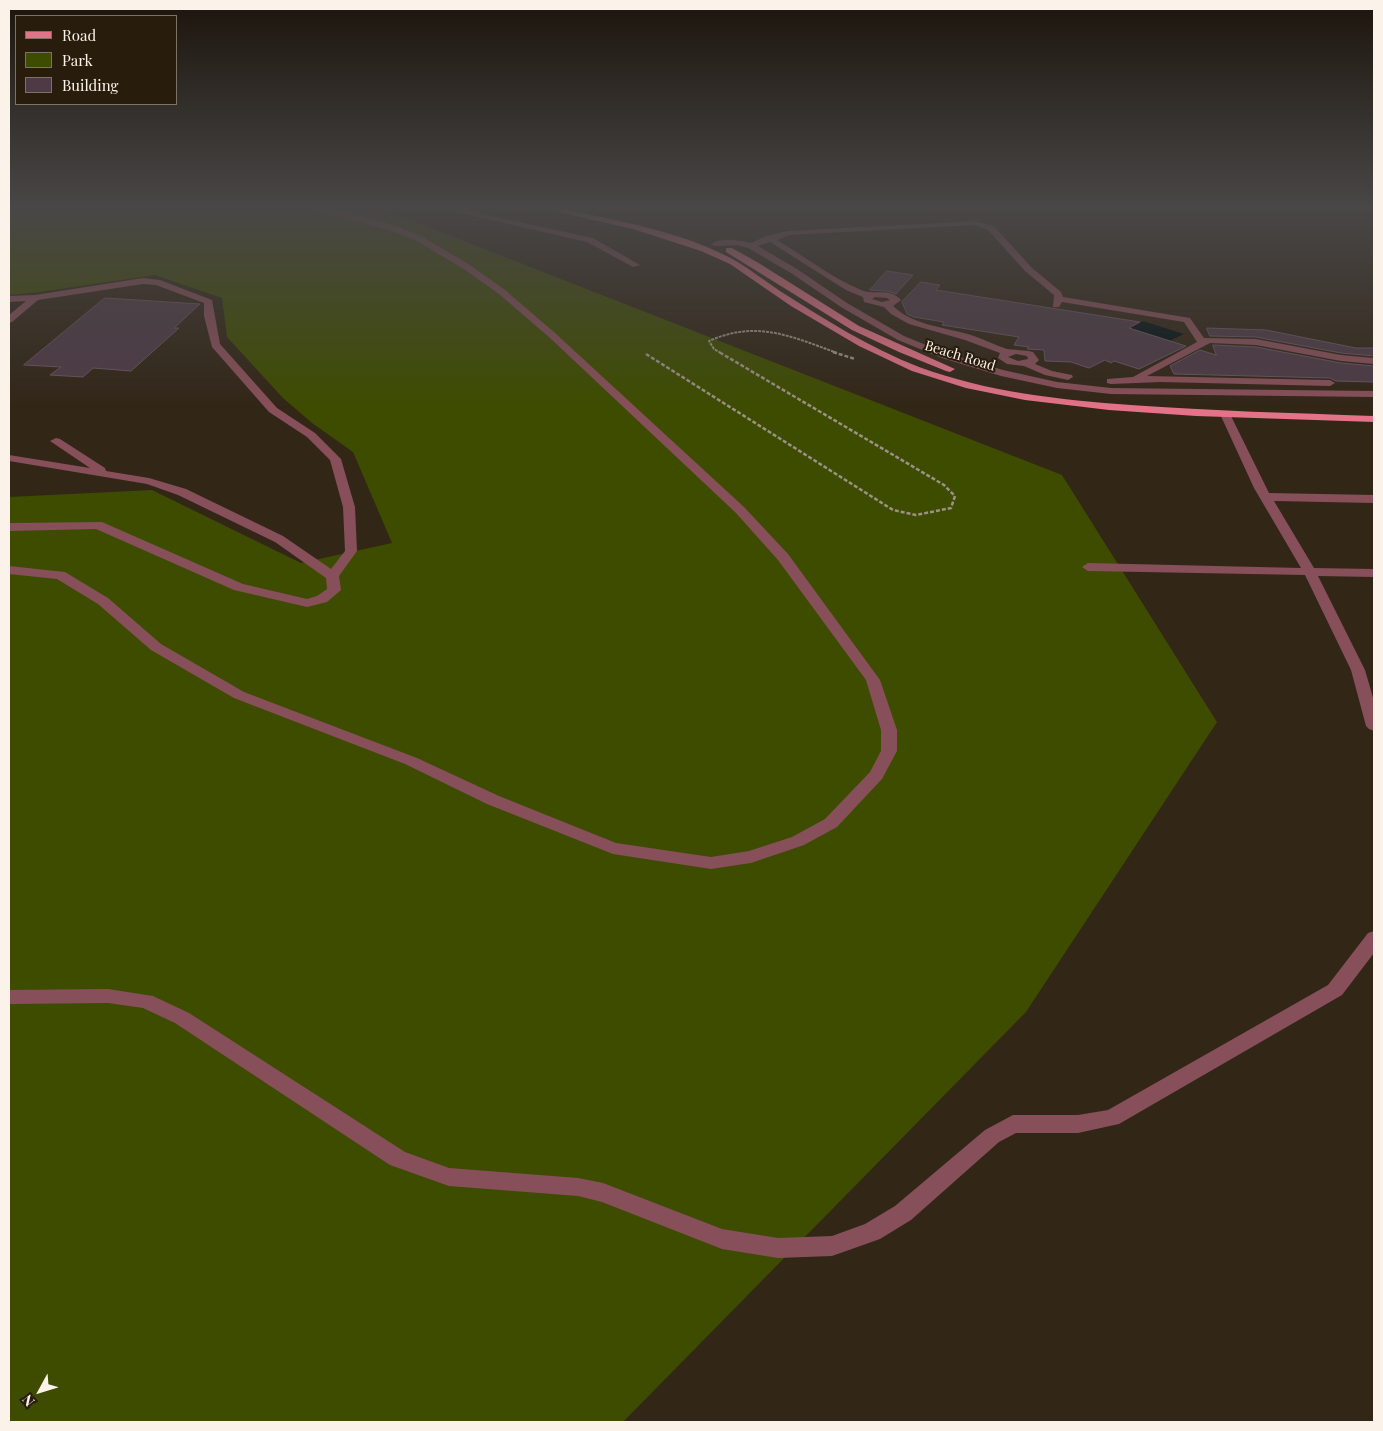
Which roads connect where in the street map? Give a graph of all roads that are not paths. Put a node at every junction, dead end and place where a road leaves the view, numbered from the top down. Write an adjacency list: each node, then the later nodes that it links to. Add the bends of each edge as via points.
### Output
1 (476, 274): 35 (street, via 552,335 740,510 783,557 873,680 889,730 889,751 876,775 831,823 798,841 750,857 711,863 614,848 493,800 411,762 239,695 156,647 103,601 60,575)
2 (749, 274): 8 (main road)
3 (770, 274): 7 (main road, Beach Road)
4 (799, 274): 12 (street)
5 (826, 274): 11 (street)
6 (1034, 274): 15 (street, via 1058,294 1057,302 1184,319 1189,321)
7 (802, 294): 8 (main road); 13 (main road, Beach Road)
8 (783, 296): 24 (main road, via 875,351 955,382 1052,402)
9 (36, 298): 10 (street); 14 (street); 38 (street, via 142,281 157,282 209,302 215,345 273,410 311,435 334,459 349,507 351,551)
10 (9, 299)
11 (869, 299): 12 (street); 16 (street, via 884,294 892,296 896,300 886,304 895,314 915,324 969,338)
12 (844, 305): 13 (street); 18 (street, via 921,347)
13 (824, 308): 19 (main road, Beach Road, via 905,352)
14 (9, 320)
15 (1202, 342): 17 (street, via 1256,342); 20 (street)
16 (1008, 357): 18 (street); 20 (street, via 1049,373 1074,378)
17 (1374, 361)
18 (992, 371): 19 (street); 22 (street, via 1057,385 1111,390)
19 (981, 378): 23 (main road, Beach Road, via 1082,396)
20 (1133, 380): 21 (street)
21 (1374, 385)
22 (1374, 394)
23 (1374, 411)
24 (1225, 414): 25 (main road); 31 (street)
25 (1374, 419)
26 (56, 441): 30 (street)
27 (9, 458): 28 (street)
28 (32, 461): 29 (street); 30 (street)
29 (9, 469)
30 (107, 473): 38 (street, via 149,481 182,492 280,539)
31 (1266, 497): 32 (street); 36 (street)
32 (1374, 499)
33 (9, 527): 38 (street, via 98,524 239,587 307,603 322,599 334,590)
34 (1088, 567): 36 (street)
35 (9, 570)
36 (1308, 572): 37 (street); 39 (street, via 1358,670)
37 (1374, 573)
38 (332, 576)
39 (1374, 726)
40 (1374, 938): 41 (street, via 1335,990 1112,1118 1078,1124 1013,1124 992,1136 903,1213 872,1232 832,1246 778,1248 722,1239 602,1193 578,1187 450,1177 398,1159 182,1018 146,1001 108,996)
41 (9, 997)

